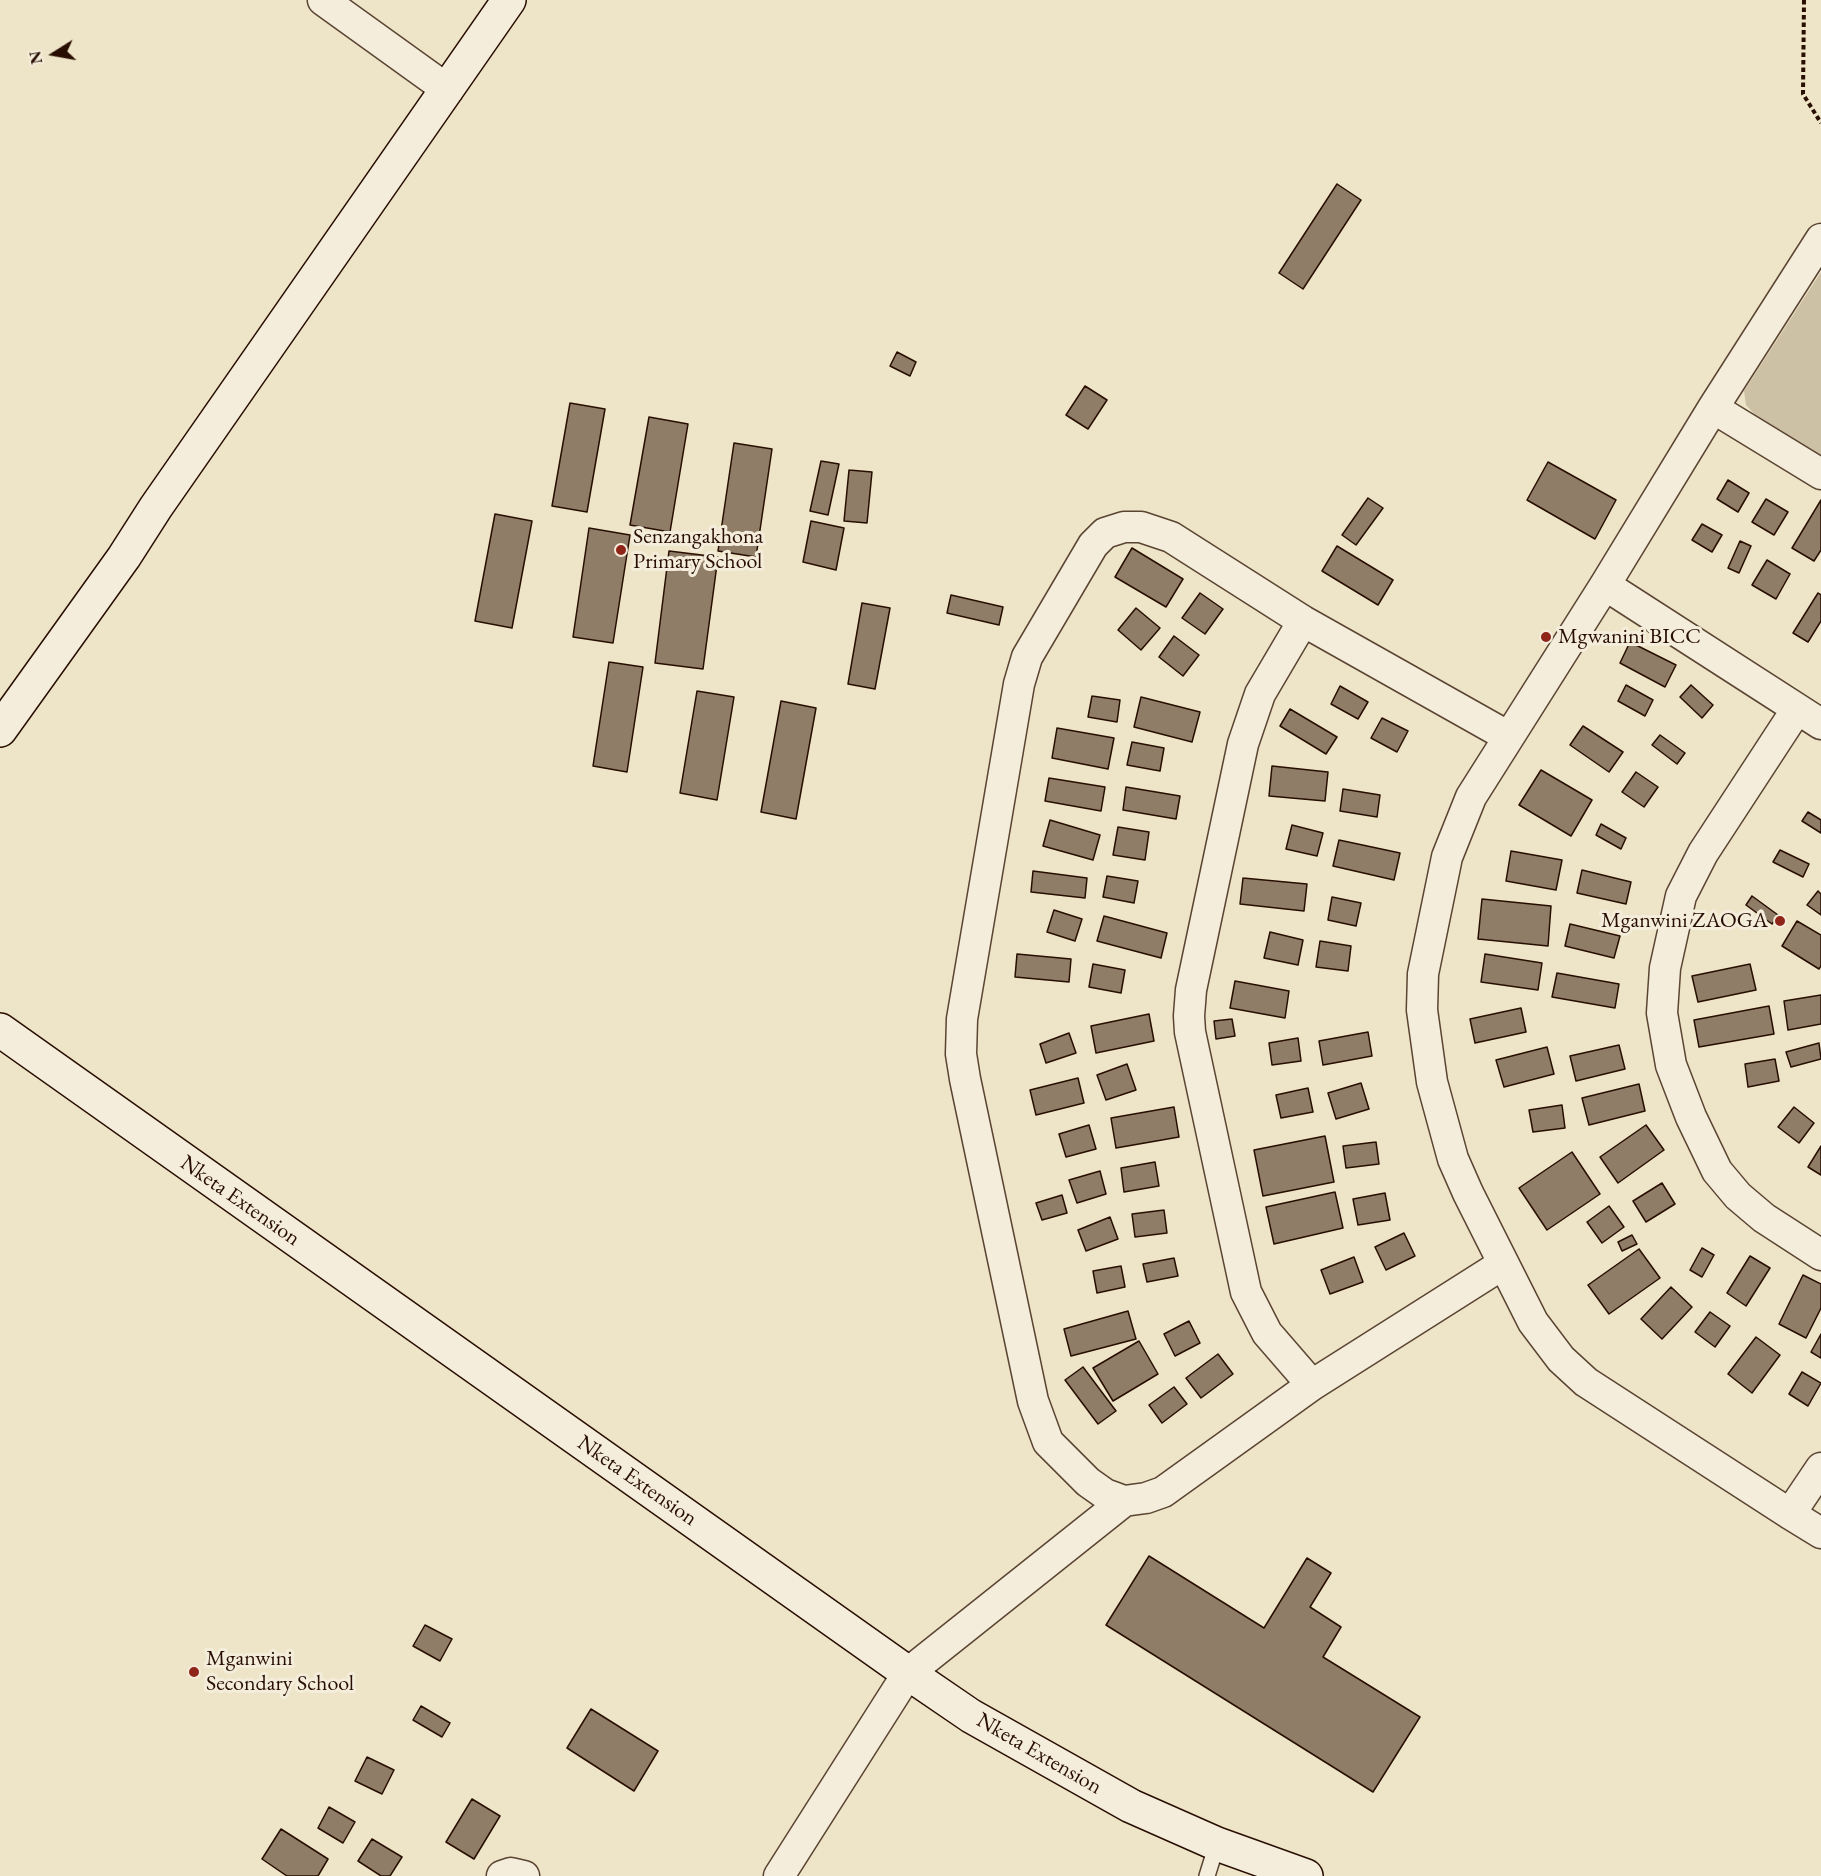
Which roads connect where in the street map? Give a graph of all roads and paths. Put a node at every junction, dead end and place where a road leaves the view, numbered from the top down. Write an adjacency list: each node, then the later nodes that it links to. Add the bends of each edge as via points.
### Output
1 (323, 0): 4 (street)
2 (509, 0): 4 (street)
3 (1804, 0): 5 (path, via 1803,94)
4 (448, 90): 12 (street)
5 (1821, 123)
6 (1821, 239): 7 (street)
7 (1713, 408): 8 (street); 9 (street)
8 (1821, 474)
9 (1605, 585): 11 (street); 13 (street)
10 (1303, 621): 13 (street); 17 (street, via 1260,694 1243,744 1191,990 1189,1016 1246,1292 1267,1333); 19 (street, via 1171,537 1141,526 1124,527 1106,533 1093,545 1028,657 1018,684 962,1019 962,1062 1041,1426 1048,1442 1088,1482)
11 (1809, 717): 15 (street, via 1703,853 1681,896 1665,968 1662,1013 1671,1065 1717,1171 1764,1218)
12 (0, 730)
13 (1509, 737): 16 (street, via 1472,797 1447,858 1424,974 1422,1010 1432,1082 1453,1159)
14 (0, 1030): 22 (street, Nketa Extension)
15 (1821, 1255)
16 (1503, 1264): 17 (street); 20 (street, via 1533,1322 1561,1359 1586,1382)
17 (1312, 1385): 19 (street, via 1163,1492)
18 (1821, 1468): 20 (street)
19 (1124, 1501): 22 (street)
20 (1790, 1514): 21 (street)
21 (1821, 1533)
22 (908, 1673): 23 (street, Nketa Extension, via 971,1716 1131,1806); 26 (street)
23 (1217, 1844): 27 (lane); 28 (street, Nketa Extension)
24 (502, 1876): 25 (street)
25 (524, 1876)
26 (779, 1876)
27 (1207, 1876)
28 (1306, 1876)

